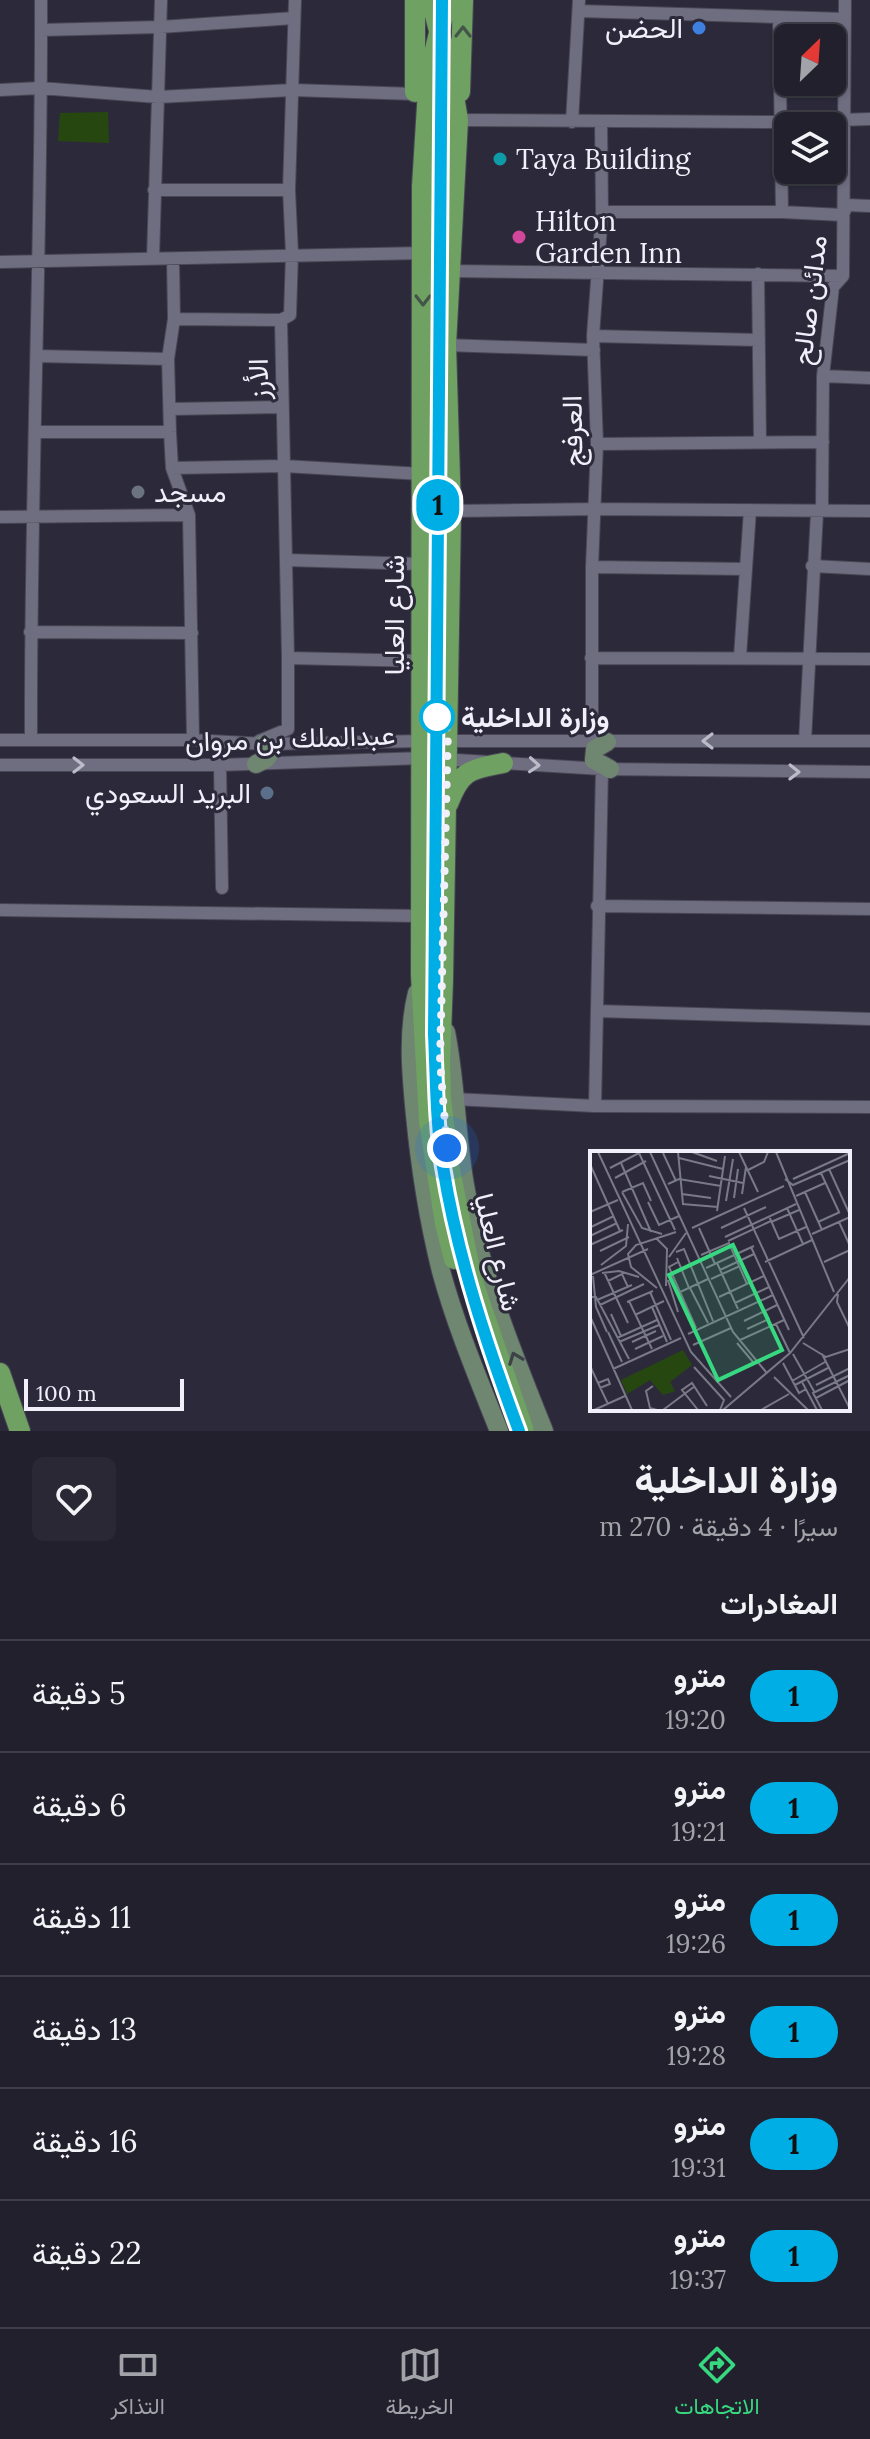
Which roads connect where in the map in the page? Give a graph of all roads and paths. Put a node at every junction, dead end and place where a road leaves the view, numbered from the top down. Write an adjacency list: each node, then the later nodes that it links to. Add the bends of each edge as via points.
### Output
1 (41, 0): 15 (street)
2 (161, 0): 13 (street)
3 (295, 0): 11 (street, الأرز)
4 (415, 0): 19 (main road)
5 (431, 0): 14 (main road, شارع العليا)
6 (447, 0): 14 (main road, شارع العليا)
7 (463, 0): 25 (main road, one-way to 7)
8 (845, 0): 12 (street, مدائن صالح)
9 (579, 6): 10 (street); 27 (street)
10 (779, 17): 12 (street); 21 (street)
11 (294, 18): 13 (street); 18 (street, الأرز)
12 (845, 19): 22 (street, مدائن صالح)
13 (160, 27): 15 (street); 20 (street)
14 (439, 27): 25 (main road, شارع العليا); 31 (main road, شارع العليا, via 429,74)
15 (41, 30): 16 (street)
16 (40, 88): 17 (street); 20 (street); 42 (street)
17 (0, 90)
18 (293, 90): 19 (street); 20 (street); 33 (street, الأرز)
19 (415, 94): 31 (main road)
20 (158, 97): 32 (street)
21 (782, 112)
22 (843, 112)
23 (846, 119): 24 (street)
24 (870, 119)
25 (458, 120): 27 (street); 44 (main road, شارع العليا)
26 (601, 121): 27 (street); 28 (street); 35 (street, العرفج)
27 (572, 122)
28 (774, 122)
29 (782, 184): 36 (street)
30 (843, 184): 37 (street, مدائن صالح)
31 (422, 186): 38 (main road, شارع العليا)
32 (154, 190): 33 (street); 40 (street)
33 (289, 190): 39 (street, الأرز)
34 (870, 206): 37 (street, via 847,205)
35 (602, 212): 36 (street); 45 (street, العرفج)
36 (782, 212): 37 (street)
37 (843, 215): 47 (street, مدائن صالح)
38 (423, 253): 39 (street); 66 (main road, شارع العليا, one-way to 66)
39 (292, 254): 41 (street); 49 (street, الأرز, via 290,315)
40 (153, 258): 41 (street); 42 (street)
41 (173, 259): 48 (street)
42 (38, 261): 43 (street); 53 (street)
43 (0, 262)
44 (449, 271): 45 (street); 52 (main road, شارع العليا)
45 (596, 273): 46 (street); 51 (street, العرفج)
46 (758, 274): 47 (street); 50 (street)
47 (843, 276): 55 (street, مدائن صالح, via 833,287)
48 (174, 319): 49 (street); 54 (street)
49 (281, 320): 57 (street, الأرز)
50 (759, 340): 51 (street); 61 (street)
51 (594, 343): 52 (street); 63 (street, العرفج)
52 (446, 345): 69 (main road, شارع العليا)
53 (37, 356): 54 (street); 59 (street)
54 (168, 359): 58 (street)
55 (823, 376): 56 (street); 62 (street, مدائن صالح)
56 (870, 378)
57 (282, 407): 58 (street); 64 (street, الأرز)
58 (170, 409): 60 (street)
59 (36, 432): 60 (street); 74 (street)
60 (170, 432): 65 (street)
61 (760, 442): 62 (street); 63 (street)
62 (823, 442): 70 (street, مدائن صالح)
63 (597, 444): 67 (street, العرفج)
64 (284, 466): 65 (street); 66 (street); 75 (street, الأرز)
65 (172, 468): 72 (street)
66 (422, 474): 76 (main road, شارع العليا)
67 (596, 509): 68 (street); 69 (street); 78 (street, العرفج)
68 (750, 510): 70 (street); 79 (street)
69 (451, 511): 97 (main road, شارع العليا)
70 (820, 511): 71 (street); 77 (street, مدائن صالح)
71 (870, 511)
72 (189, 515): 74 (street); 82 (street)
73 (0, 517): 74 (street)
74 (31, 517): 81 (street)
75 (286, 560): 76 (street); 84 (street, الأرز)
76 (421, 564): 88 (main road, شارع العليا)
77 (812, 566): 80 (street); 86 (street, مدائن صالح)
78 (592, 567): 79 (street); 85 (street, العرفج)
79 (746, 569): 83 (street)
80 (870, 569)
81 (30, 632): 82 (street); 90 (street)
82 (192, 633): 91 (street)
83 (740, 657): 85 (street); 86 (street)
84 (288, 658): 88 (street); 95 (street, الأرز, via 288,729)
85 (591, 658): 94 (street, العرفج)
86 (808, 658): 87 (street); 92 (street, مدائن صالح)
87 (870, 659)
88 (423, 661): 96 (main road, شارع العليا)
89 (0, 740): 90 (street, عبدالملك بن مروان)
90 (31, 740): 91 (street, عبدالملك بن مروان)
91 (193, 740): 95 (street, عبدالملك بن مروان)
92 (805, 741): 93 (street, عبدالملك بن مروان); 94 (street, عبدالملك بن مروان, one-way to 94)
93 (870, 741)
94 (599, 742): 97 (street, عبدالملك بن مروان); 102 (street, via 594,760)
95 (260, 743): 96 (street, عبدالملك بن مروان); 99 (street, via 270,753)
96 (423, 750): 97 (street, عبدالملك بن مروان); 99 (street, عبدالملك بن مروان); 109 (main road, شارع العليا)
97 (447, 750): 98 (street, عبدالملك بن مروان); 104 (main road, شارع العليا)
98 (503, 763): 102 (street, عبدالملك بن مروان, one-way to 102); 104 (main road, via 466,773)
99 (256, 764): 101 (street, عبدالملك بن مروان)
100 (0, 765): 101 (street, عبدالملك بن مروان, one-way to 101)
101 (220, 765): 105 (street)
102 (606, 769): 103 (street, عبدالملك بن مروان, one-way to 103); 106 (street)
103 (870, 772)
104 (445, 812): 111 (main road, شارع العليا)
105 (222, 888)
106 (597, 906): 107 (street); 112 (street)
107 (870, 909)
108 (0, 910): 109 (street)
109 (422, 916): 110 (main road, شارع العليا)
110 (421, 975): 119 (street, via 410,1068 428,1210 457,1321); 120 (main road, شارع العليا, via 429,1121 445,1224 485,1361)
111 (442, 1008): 114 (street); 121 (main road, شارع العليا, via 441,1100 457,1211 472,1279)
112 (597, 1011): 113 (street); 115 (street)
113 (870, 1019)
114 (454, 1099): 115 (street); 122 (street, one-way to 114, via 486,1274 465,1186)
115 (595, 1106): 116 (street)
116 (870, 1107)
117 (0, 1373): 118 (main road)
118 (20, 1431)
119 (499, 1431)
120 (512, 1431)
121 (524, 1431)
122 (544, 1431)

